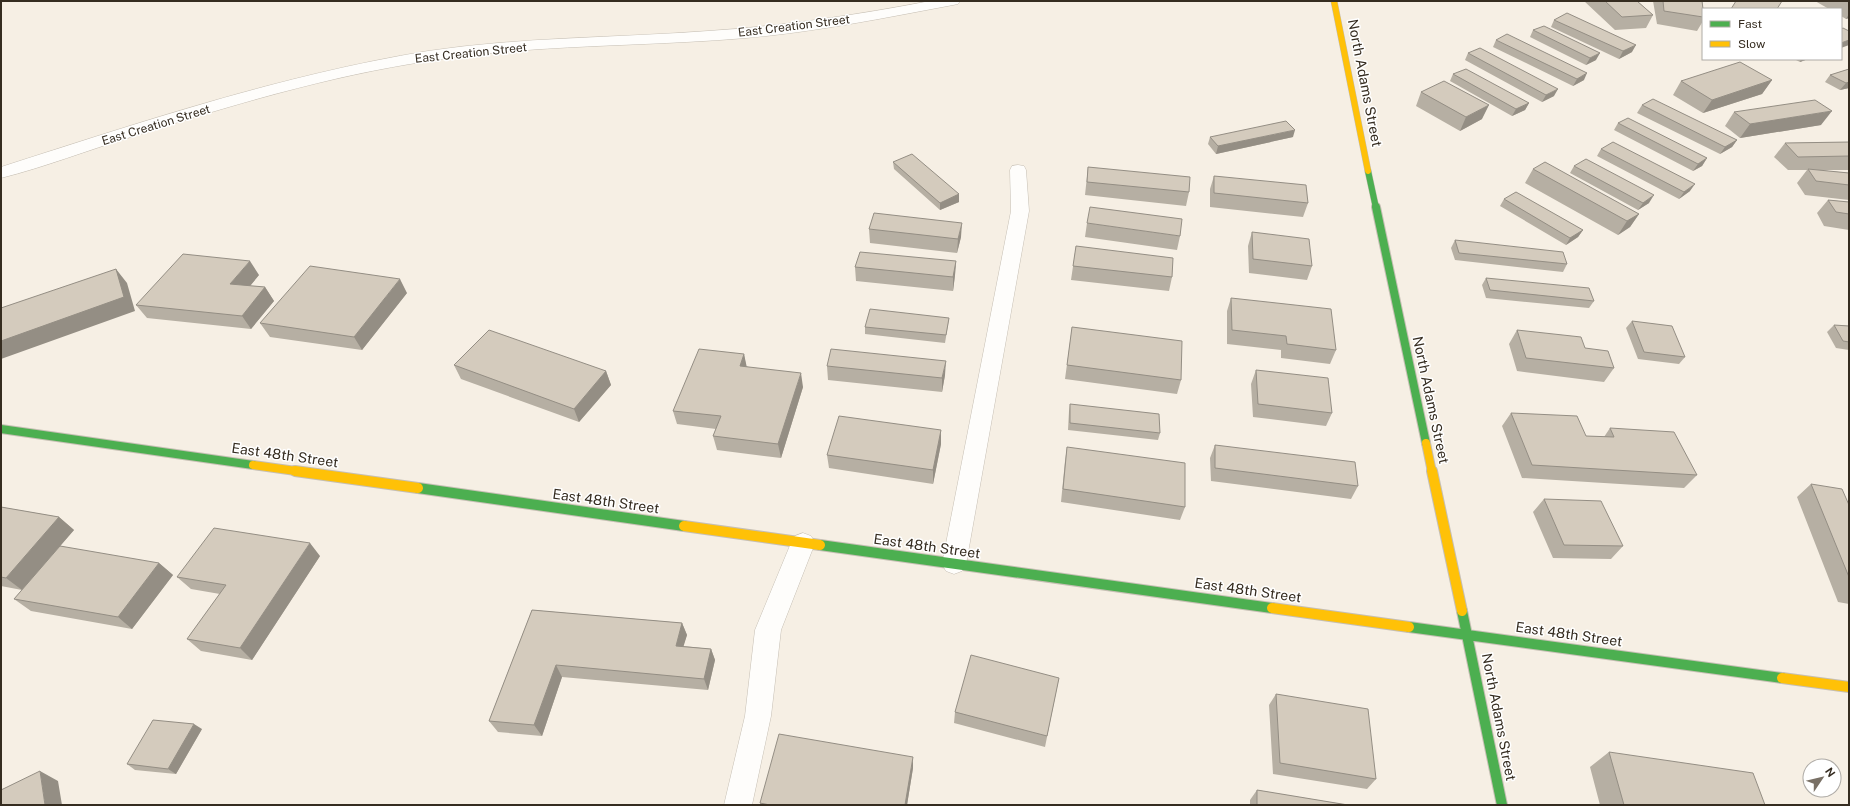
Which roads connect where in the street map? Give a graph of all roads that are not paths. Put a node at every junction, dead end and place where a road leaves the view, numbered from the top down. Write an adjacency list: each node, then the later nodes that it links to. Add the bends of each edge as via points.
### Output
1 (954, 1): 4 (street, East Creation Street, via 845,21 746,33 502,48 367,67 286,86)
2 (1334, 1): 8 (street, North Adams Street)
3 (1018, 170): 7 (lane, via 1020,211)
4 (1, 173)
5 (1, 429): 6 (street, East 48th Street)
6 (803, 543): 7 (street, East 48th Street); 10 (lane, via 768,630 758,716)
7 (954, 564): 8 (street, East 48th Street)
8 (1467, 634): 9 (street, East 48th Street); 11 (street, North Adams Street)
9 (1849, 687)
10 (738, 805)
11 (1502, 805)

